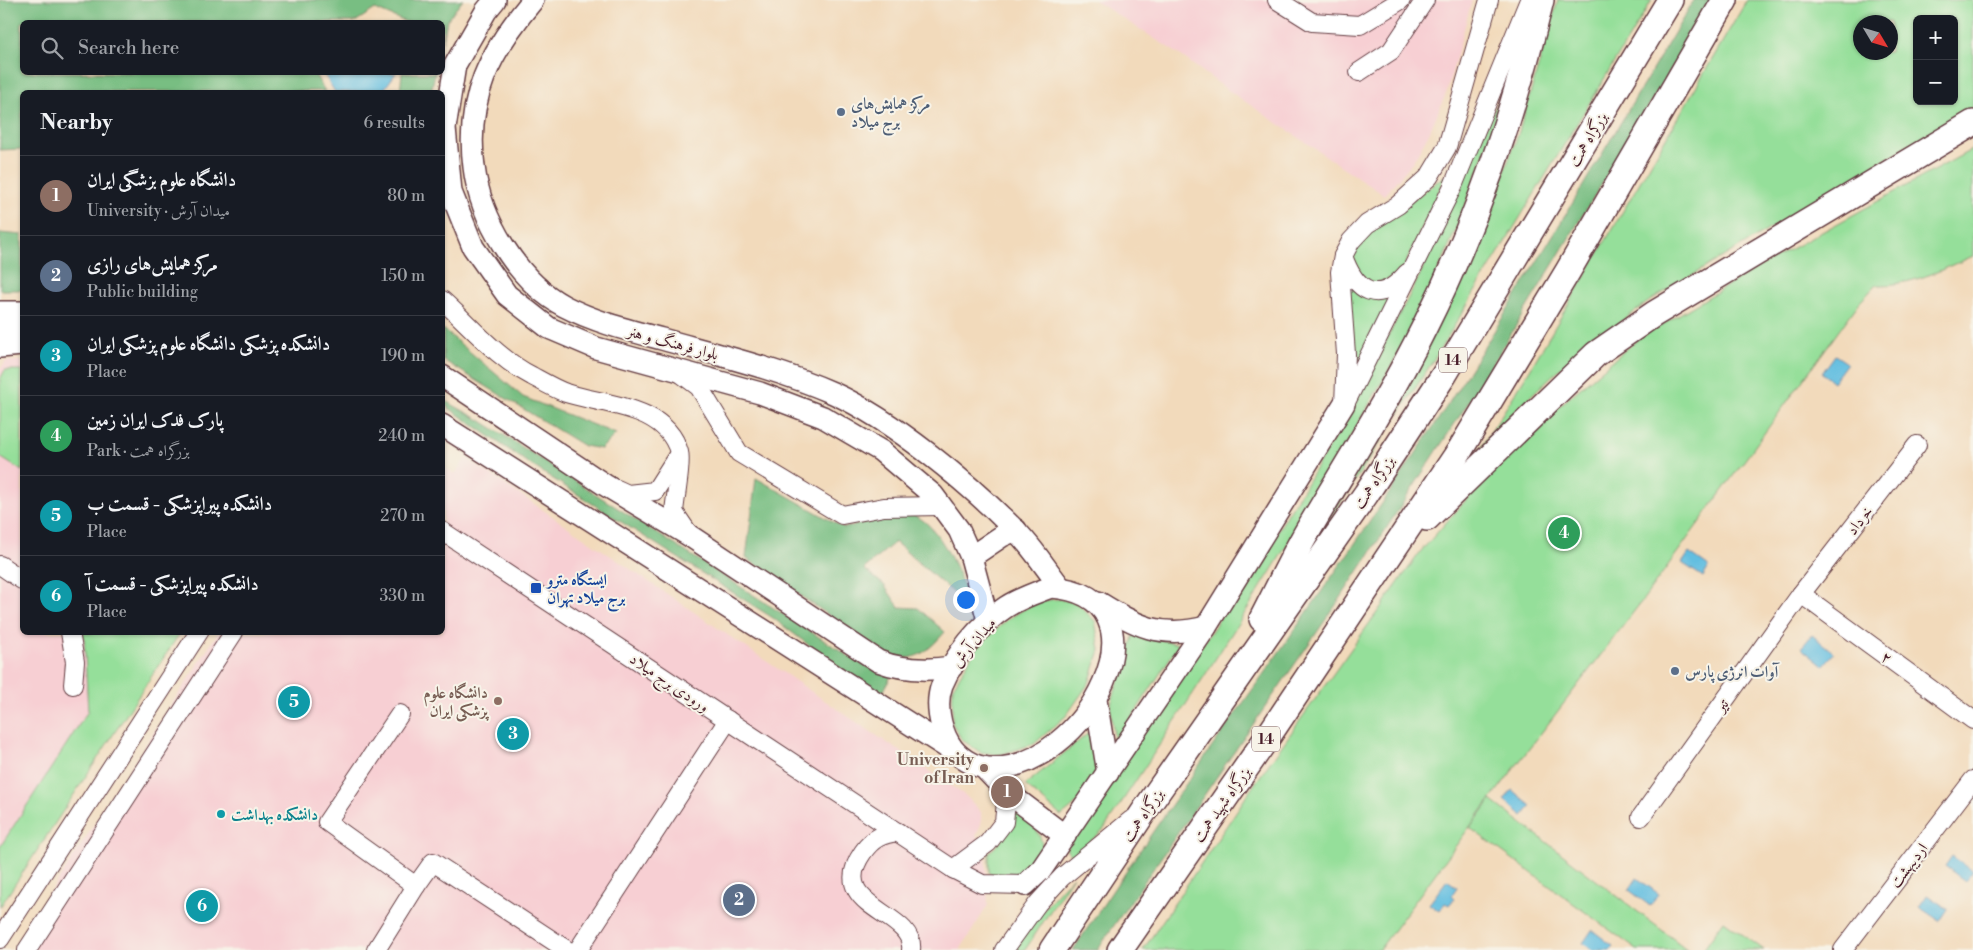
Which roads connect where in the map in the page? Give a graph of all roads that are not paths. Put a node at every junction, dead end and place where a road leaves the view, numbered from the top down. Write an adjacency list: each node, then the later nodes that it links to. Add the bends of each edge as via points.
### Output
1 (495, 0): 24 (main road, بلوار فرهنگ و هنر, via 456,65 445,128 451,192 473,247 508,295 549,328 596,348)
2 (533, 0): 30 (main road, بلوار فرهنگ و هنر, via 500,42 486,69 471,129 476,186 496,234 526,277 562,305 604,324 768,368 834,394 896,430)
3 (1276, 0): 4 (street, via 1312,22 1360,25)
4 (1401, 0)
5 (1425, 0): 11 (street, via 1391,51)
6 (1488, 0): 15 (street, via 1447,147 1429,177 1398,204 1366,224)
7 (1529, 0): 16 (street)
8 (1541, 0): 51 (highway, via 1527,59 1462,248 1386,400 1306,534)
9 (1670, 0): 51 (highway, بزرگراه همت / 14, via 1444,375 1366,494)
10 (1725, 0): 37 (highway, 14, via 1460,450)
11 (1359, 72)
12 (1973, 123): 14 (highway)
13 (1973, 139): 14 (highway)
14 (1788, 234): 37 (highway, via 1654,314 1596,354)
15 (1343, 256): 16 (street, via 1356,283 1368,290 1381,292 1394,286); 26 (street, via 1340,272 1346,354)
16 (1418, 259): 26 (street)
17 (445, 303): 29 (street, via 488,345 530,375 565,393 637,411 654,420 669,434)
18 (0, 312): 19 (main road)
19 (20, 312)
20 (0, 328): 21 (main road)
21 (20, 328)
22 (20, 345): 23 (main road)
23 (0, 347)
24 (676, 370): 32 (main road, بلوار فرهنگ و هنر, via 760,393 823,417 881,451); 32 (street, via 699,388 739,454 842,515)
25 (445, 378): 31 (main road)
26 (1344, 404): 44 (main road)
27 (445, 427): 55 (main road)
28 (1917, 445): 41 (street, خرداد)
29 (679, 453): 31 (street, via 655,490 628,494); 35 (street, via 674,512)
30 (962, 481): 32 (main road, via 962,492 957,498); 33 (main road, بلوار فرهنگ و هنر)
31 (606, 485): 35 (main road)
32 (937, 501): 36 (main road, بلوار فرهنگ و هنر, via 959,530)
33 (1016, 530): 36 (main road); 40 (main road, بلوار فرهنگ و هنر)
34 (445, 533): 53 (street, ورودی برج میلاد)
35 (690, 536): 48 (main road, via 878,661 916,669)
36 (971, 557): 43 (main road, بلوار فرهنگ و هنر)
37 (1386, 558): 67 (highway, بزرگراه شهید همت / 14)
38 (0, 565): 39 (street)
39 (20, 579)
40 (1061, 588): 42 (main road, میدان آرش); 43 (main road, میدان آرش, via 1051,587 1028,595)
41 (1801, 594): 54 (street, ۲); 61 (street, تیر)
42 (1092, 598): 44 (main road, via 1134,624 1153,630 1177,632); 50 (main road, میدان آرش, via 1109,619 1114,646 1109,671)
43 (988, 620): 48 (main road, میدان آرش)
44 (1206, 627): 57 (main road)
45 (70, 635): 49 (street, via 75,662)
46 (197, 635): 68 (street)
47 (232, 635): 69 (street)
48 (952, 667): 55 (main road, میدان آرش, via 942,686 939,706 943,731)
49 (73, 685)
50 (1096, 700): 56 (main road, میدان آرش, via 1076,727 1055,746 1021,764); 57 (main road)
51 (1216, 706): 60 (highway, بزرگراه همت / 14)
52 (400, 714): 66 (street, via 327,822)
53 (728, 720): 62 (street, ورودی برج میلاد); 72 (street)
54 (1973, 720)
55 (954, 752): 56 (main road, میدان آرش)
56 (983, 767): 59 (main road)
57 (1108, 773): 63 (main road)
58 (1973, 780): 78 (street, اردیبهشت)
59 (1007, 792): 63 (main road); 64 (street, via 1004,822 988,843)
60 (1147, 807): 74 (street, via 1062,877 1038,903); 75 (highway, بزرگراه همت / 14)
61 (1641, 816)
62 (898, 832): 64 (street, ورودی برج میلاد); 73 (street, via 882,834 866,848 856,863 853,879 860,896 903,930 912,943)
63 (1065, 836): 65 (main road, via 1041,870)
64 (953, 869): 65 (street, ورودی برج میلاد, via 982,884)
65 (1024, 885)
66 (416, 886): 70 (street); 71 (street, via 432,862)
67 (1142, 918): 76 (highway, بزرگراه شهید همت / 14); 77 (street)
68 (0, 939)
69 (28, 949)
70 (376, 950)
71 (567, 950)
72 (578, 950)
73 (911, 950)
74 (1004, 950)
75 (1052, 950)
76 (1120, 950)
77 (1128, 950)
78 (1844, 950)

